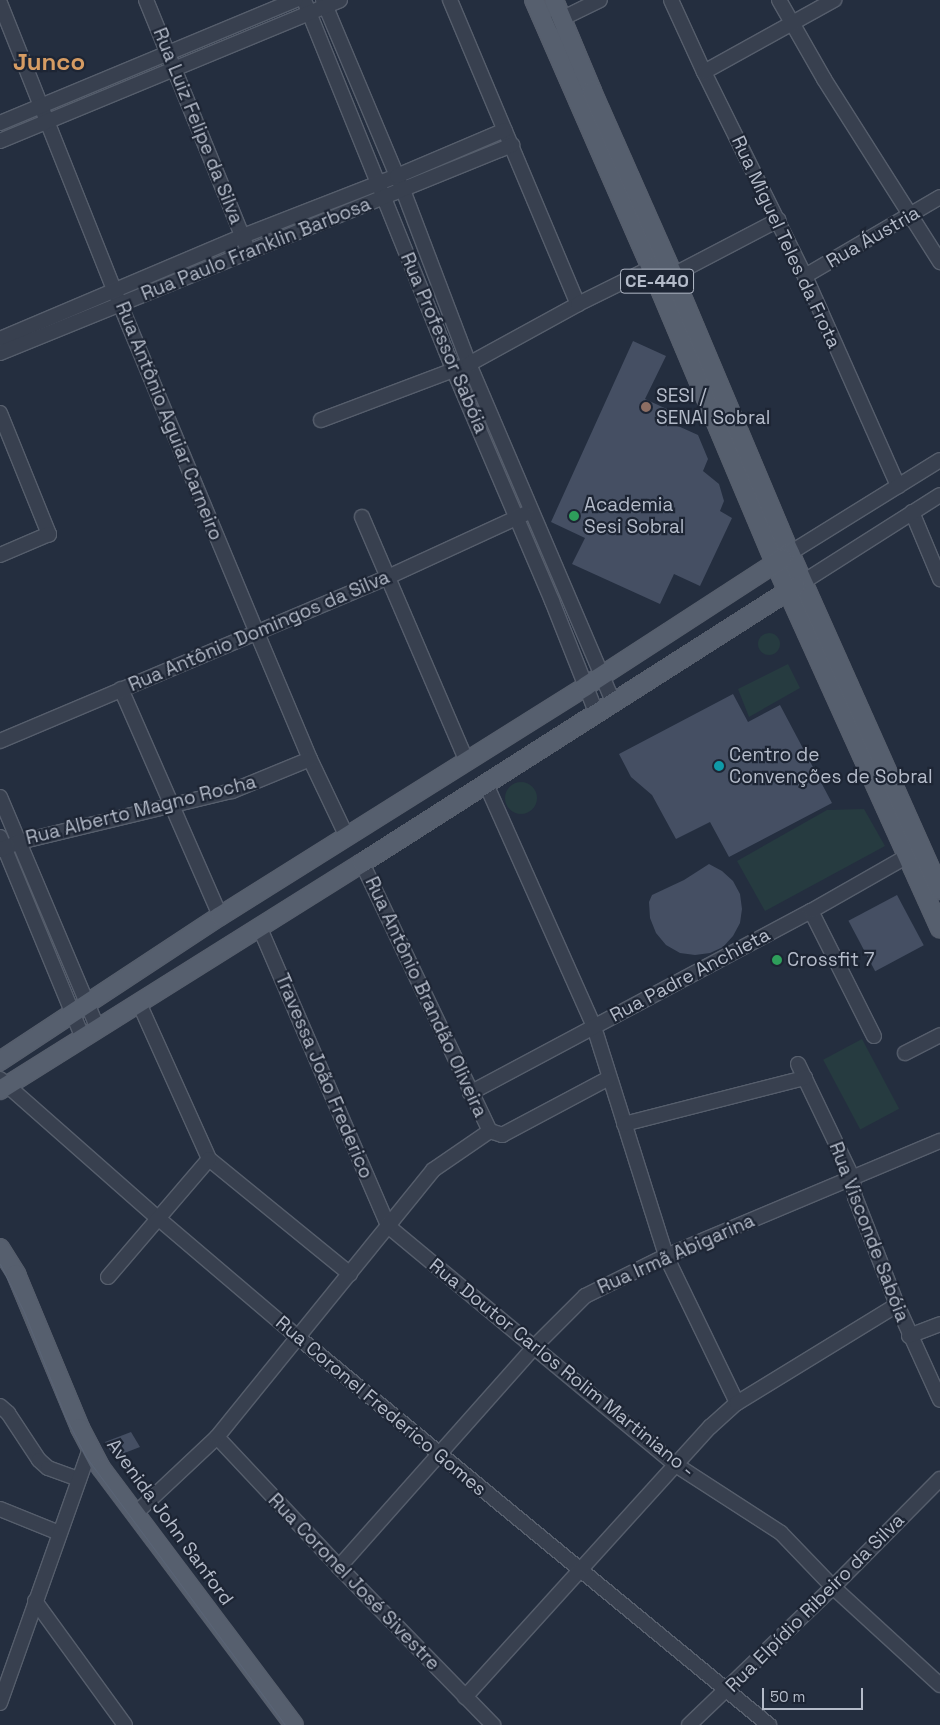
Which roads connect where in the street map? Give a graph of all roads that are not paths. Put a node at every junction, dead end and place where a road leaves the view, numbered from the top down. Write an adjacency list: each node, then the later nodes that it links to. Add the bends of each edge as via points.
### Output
1 (146, 0): 17 (street, Rua Luiz Felipe da Silva)
2 (295, 0): 17 (street)
3 (340, 0): 12 (street)
4 (450, 0): 23 (street)
5 (534, 0): 16 (main road, CE-440)
6 (554, 0): 14 (main road, CE-440)
7 (600, 0): 14 (street)
8 (671, 0): 19 (street, Rua Miguel Teles da Frota)
9 (779, 0): 15 (street)
10 (834, 0): 15 (street)
11 (0, 3): 20 (street, Rua Antônio Aguiar Carneiro)
12 (324, 3): 13 (street); 26 (street, Rua Professor Sabóia)
13 (307, 6): 18 (street); 27 (street, Rua Professor Sabóia)
14 (563, 19): 16 (street); 39 (main road, CE-440)
15 (792, 23): 19 (street); 31 (street)
16 (546, 26): 37 (main road, CE-440)
17 (168, 52): 18 (street, Rua Luiz Felipe da Silva); 20 (street)
18 (175, 67): 21 (street); 33 (street, Rua Luiz Felipe da Silva)
19 (704, 72): 32 (street, Rua Miguel Teles da Frota)
20 (42, 106): 21 (street, Rua Antônio Aguiar Carneiro); 22 (street)
21 (48, 122): 24 (street); 41 (street, Rua Antônio Aguiar Carneiro)
22 (0, 123)
23 (505, 130): 25 (street); 26 (street, Rua Paulo Franklin Barbosa)
24 (0, 141)
25 (512, 145): 28 (street, Rua Paulo Franklin Barbosa); 42 (street)
26 (397, 176): 27 (street, Rua Paulo Franklin Barbosa); 28 (street, Rua Professor Sabóia)
27 (378, 184): 29 (street, Rua Professor Sabóia); 33 (street, Rua Paulo Franklin Barbosa)
28 (403, 190): 29 (street, Rua Paulo Franklin Barbosa); 45 (street, Rua Professor Sabóia)
29 (384, 197): 34 (street, Rua Paulo Franklin Barbosa); 46 (street, Rua Professor Sabóia)
30 (940, 197): 31 (street, Rua Áustria)
31 (911, 215): 36 (street); 40 (street, Rua Áustria)
32 (778, 220): 39 (street); 40 (street, Rua Miguel Teles da Frota)
33 (243, 236): 34 (street, Rua Luiz Felipe da Silva); 35 (street, Rua Paulo Franklin Barbosa)
34 (249, 253): 38 (street, Rua Paulo Franklin Barbosa)
35 (199, 256): 38 (street); 41 (street, Rua Paulo Franklin Barbosa)
36 (940, 262)
37 (651, 268): 42 (street); 60 (main road, CE-440)
38 (206, 270): 41 (street, Rua Paulo Franklin Barbosa)
39 (674, 275): 58 (main road, CE-440)
40 (805, 276): 52 (street, Rua Miguel Teles da Frota)
41 (118, 298): 43 (street, Rua Paulo Franklin Barbosa); 44 (street, Rua Paulo Franklin Barbosa); 65 (street, Rua Antônio Aguiar Carneiro)
42 (578, 304): 45 (street)
43 (0, 339)
44 (0, 353)
45 (469, 364): 46 (street); 48 (street, Rua Professor Sabóia)
46 (454, 370): 49 (street, Rua Professor Sabóia); 50 (street)
47 (0, 413): 59 (street, via 49,534)
48 (491, 413): 49 (street); 54 (street, Rua Professor Sabóia)
49 (476, 419): 57 (street, Rua Professor Sabóia)
50 (321, 420)
51 (940, 460): 52 (street)
52 (898, 486): 58 (street)
53 (940, 495): 55 (street)
54 (532, 511): 57 (street, Rua Antônio Domingos da Silva); 66 (street, Rua Professor Sabóia)
55 (912, 512): 62 (street); 63 (street)
56 (362, 517): 61 (street)
57 (516, 518): 61 (street, Rua Antônio Domingos da Silva); 67 (street, Rua Professor Sabóia)
58 (790, 553): 60 (main road); 63 (main road, CE-440)
59 (0, 555)
60 (775, 563): 64 (main road, CE-440); 66 (main road)
61 (388, 577): 65 (street, Rua Antônio Domingos da Silva); 73 (street)
62 (940, 579)
63 (803, 582): 64 (main road); 84 (main road, CE-440)
64 (788, 591): 69 (main road); 82 (main road, CE-440)
65 (257, 633): 68 (street, Rua Antônio Domingos da Silva); 72 (street, Rua Antônio Aguiar Carneiro)
66 (601, 676): 67 (main road); 69 (street, Rua Professor Sabóia)
67 (586, 686): 70 (street, Rua Professor Sabóia); 73 (main road)
68 (121, 689): 71 (street, Rua Antônio Domingos da Silva); 76 (street)
69 (613, 702): 70 (main road)
70 (596, 712): 74 (main road)
71 (0, 741)
72 (310, 759): 76 (street, Rua Alberto Magno Rocha, via 253,784); 78 (street, Rua Antônio Aguiar Carneiro)
73 (466, 760): 77 (main road)
74 (486, 784): 79 (main road); 91 (street)
75 (0, 797): 80 (street)
76 (172, 806): 80 (street, Rua Alberto Magno Rocha); 86 (street)
77 (386, 811): 78 (main road); 79 (main road)
78 (347, 836): 86 (main road)
79 (402, 836): 83 (main road)
80 (19, 842): 81 (street, Rua Alberto Magno Rocha); 90 (street)
81 (1, 845): 90 (street)
82 (909, 855): 85 (street, Rua Padre Anchieta); 88 (main road, CE-440)
83 (362, 863): 87 (main road); 101 (street, Rua Antônio Brandão Oliveira)
84 (940, 890)
85 (811, 911): 91 (street, Rua Padre Anchieta); 94 (street)
86 (220, 916): 90 (main road)
87 (259, 926): 89 (main road); 108 (street, Travessa João Frederico)
88 (940, 928)
89 (139, 1003): 92 (main road); 105 (street)
90 (81, 1007): 92 (street); 96 (main road)
91 (594, 1027): 98 (street); 101 (street, Rua Padre Anchieta)
92 (90, 1033): 100 (main road)
93 (940, 1035): 95 (street)
94 (874, 1036)
95 (905, 1054)
96 (0, 1061)
97 (798, 1064): 99 (street, Rua Visconde Sabóia)
98 (609, 1078): 102 (street); 103 (street, via 502,1135)
99 (805, 1078): 102 (street); 106 (street, Rua Visconde Sabóia)
100 (2, 1085): 107 (street, Rua Coronel Frederico Gomes)
101 (470, 1093): 103 (street, Rua Antônio Brandão Oliveira)
102 (624, 1124): 110 (street)
103 (490, 1131): 108 (street, via 433,1170)
104 (940, 1142): 106 (street, Rua Irmã Abigarina)
105 (209, 1159): 107 (street); 111 (street)
106 (853, 1179): 110 (street, Rua Irmã Abigarina); 113 (street, Rua Visconde Sabóia, via 855,1197)
107 (159, 1219): 112 (street); 116 (street, Rua Coronel Frederico Gomes)
108 (388, 1226): 111 (street); 117 (street, Rua Doutor Carlos Rolim Martiniano -)
109 (0, 1248): 122 (main road, Avenida John Sanford, via 34,1313)
110 (666, 1256): 117 (street, Rua Irmã Abigarina, via 585,1296); 119 (street)
111 (350, 1274): 116 (street)
112 (108, 1277)
113 (897, 1305): 115 (street, Rua Visconde Sabóia); 119 (street)
114 (940, 1324): 115 (street)
115 (909, 1336): 118 (street, Rua Visconde Sabóia)
116 (299, 1338): 121 (street); 123 (street, Rua Coronel Frederico Gomes)
117 (534, 1347): 123 (street, Rua Irmã Abigarina); 124 (street, Rua Doutor Carlos Rolim Martiniano -)
118 (940, 1400)
119 (737, 1404): 124 (street, via 710,1427)
120 (0, 1406): 125 (street, via 39,1460 48,1468)
121 (217, 1437): 128 (street); 130 (street, Rua Coronel José Sivestre)
122 (90, 1448): 125 (street); 128 (main road, Avenida John Sanford)
123 (438, 1454): 130 (street, Rua Irmã Abigarina); 131 (street, Rua Coronel Frederico Gomes)
124 (676, 1465): 131 (street); 132 (street, Rua Doutor Carlos Rolim Martiniano -, via 781,1533)
125 (79, 1479): 129 (street)
126 (940, 1479): 132 (street, Rua Elpídio Ribeiro da Silva)
127 (0, 1509): 129 (street)
128 (135, 1514): 139 (main road, Avenida John Sanford)
129 (59, 1533): 133 (street)
130 (338, 1567): 136 (street, Rua Coronel José Sivestre)
131 (581, 1569): 135 (street, Rua Coronel Frederico Gomes); 136 (street)
132 (833, 1587): 134 (street, Rua Doutor Carlos Rolim Martiniano -); 135 (street, Rua Elpídio Ribeiro da Silva)
133 (35, 1601): 137 (street); 138 (street)
134 (940, 1684)
135 (727, 1690): 141 (street, Rua Elpídio Ribeiro da Silva); 142 (street, Rua Coronel Frederico Gomes)
136 (464, 1697): 140 (street, Rua Coronel José Sivestre)
137 (0, 1703)
138 (125, 1725)
139 (294, 1725)
140 (493, 1725)
141 (689, 1725)
142 (769, 1725)

